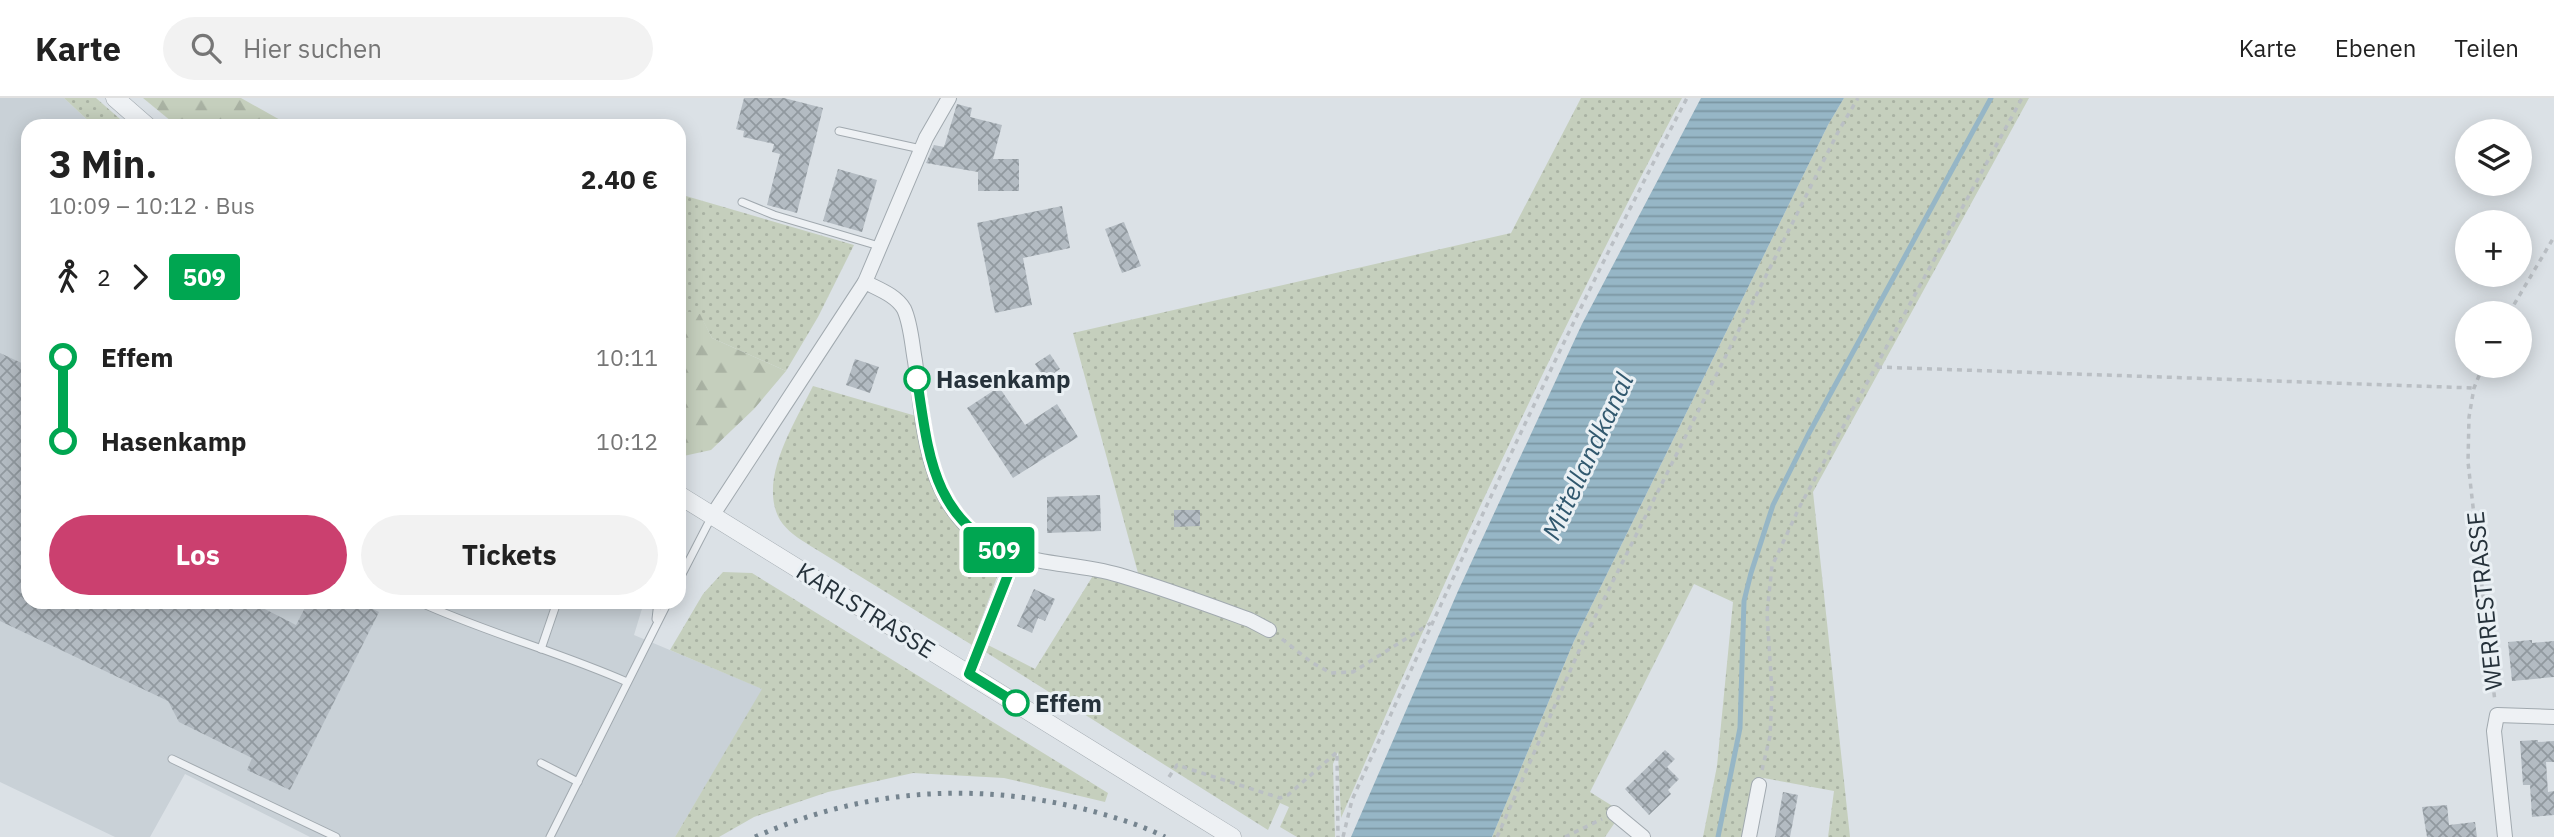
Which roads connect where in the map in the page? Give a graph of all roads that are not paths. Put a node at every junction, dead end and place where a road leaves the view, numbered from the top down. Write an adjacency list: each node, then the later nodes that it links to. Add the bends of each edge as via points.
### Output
1 (115, 98): 3 (street)
2 (949, 98): 5 (street)
3 (140, 119)
4 (839, 131): 5 (lane)
5 (921, 149): 7 (street)
6 (742, 202): 7 (lane)
7 (880, 246): 8 (street)
8 (865, 282): 10 (street); 11 (street, via 903,308 926,440 934,473 950,505 968,528 992,547)
9 (686, 499): 10 (street, KARLSTRASSE)
10 (712, 516): 12 (lane); 20 (street, KARLSTRASSE)
11 (1015, 557): 18 (street, via 1116,574); 20 (street)
12 (686, 566)
13 (436, 609): 19 (lane)
14 (555, 609): 19 (lane)
15 (657, 609): 17 (lane)
16 (664, 609): 17 (lane)
17 (656, 625): 21 (lane)
18 (1269, 630)
19 (541, 649): 21 (lane)
20 (969, 674): 30 (street, KARLSTRASSE)
21 (626, 682): 25 (lane)
22 (2554, 717): 33 (street, WERRESTRASSE, via 2497,715 2494,731)
23 (172, 760): 28 (lane)
24 (541, 763): 25 (lane)
25 (578, 782): 29 (lane)
26 (1759, 785): 32 (street)
27 (1614, 813): 31 (street)
28 (336, 837)
29 (550, 837)
30 (1232, 837)
31 (1643, 837)
32 (1749, 837)
33 (2505, 837)

